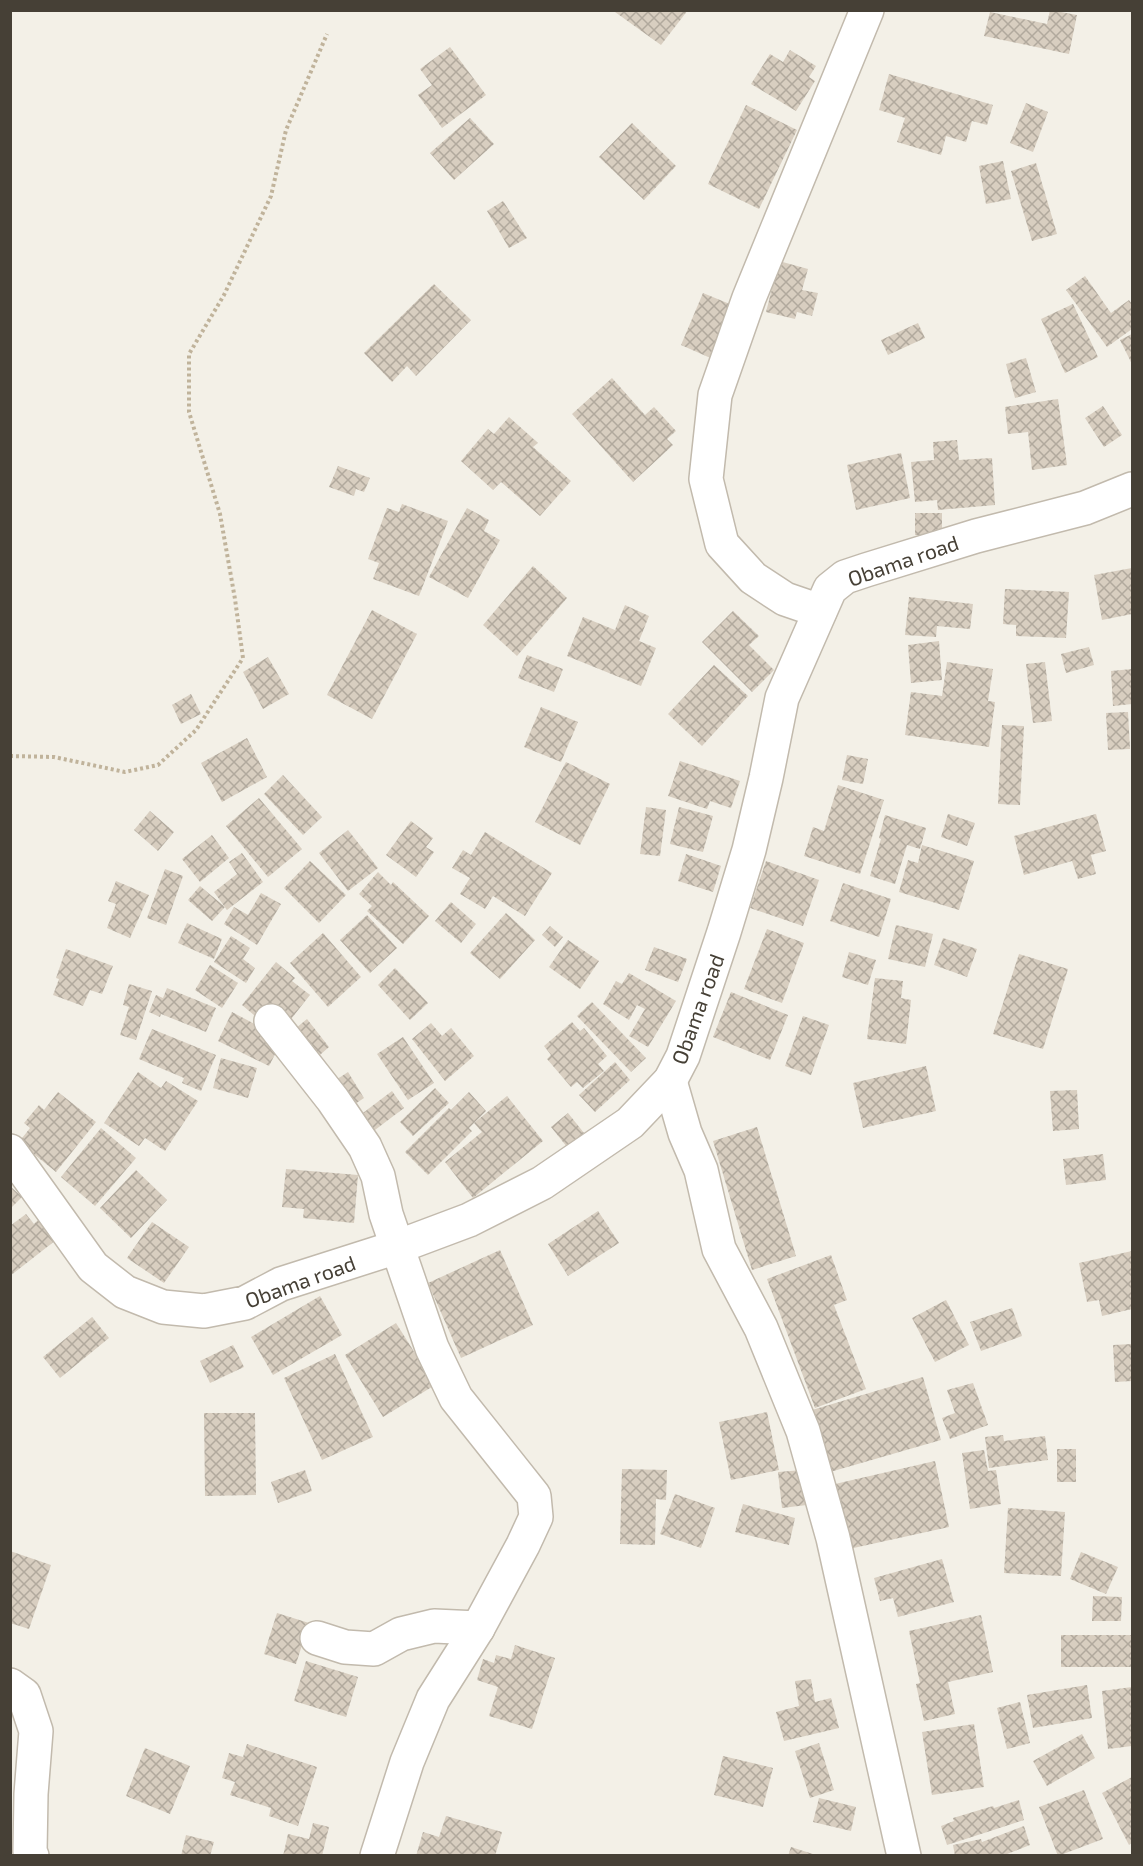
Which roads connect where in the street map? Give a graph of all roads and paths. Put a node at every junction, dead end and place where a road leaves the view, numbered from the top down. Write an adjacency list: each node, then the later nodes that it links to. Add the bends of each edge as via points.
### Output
1 (867, 10): 4 (street, via 749,298 715,395 706,480 722,544 753,578 785,599)
2 (327, 34): 5 (path, via 286,130 271,196 224,295 189,354 189,412 220,514 243,658 196,730 158,765 125,772 54,757)
3 (1132, 489): 4 (street, Obama road, via 1085,508 976,536 845,577 830,588)
4 (820, 611): 7 (street, Obama road, via 782,698 748,850 683,1056)
5 (10, 756)
6 (271, 1021): 9 (street, via 365,1147 378,1176)
7 (670, 1081): 9 (street, Obama road, via 630,1123 542,1183 469,1220); 15 (street, via 700,1170 719,1249 761,1328 803,1431 833,1538)
8 (10, 1150): 9 (street, Obama road, via 93,1267 125,1292 163,1307 204,1311 245,1303 281,1284)
9 (397, 1247): 10 (street, via 432,1348 456,1398 534,1496 536,1517)
10 (478, 1628): 11 (street, via 434,1626 401,1634 374,1649 345,1647); 14 (street, via 433,1699 407,1762)
11 (316, 1638)
12 (10, 1685): 13 (street, via 24,1695 36,1731)
13 (32, 1856)
14 (377, 1856)
15 (904, 1856)

